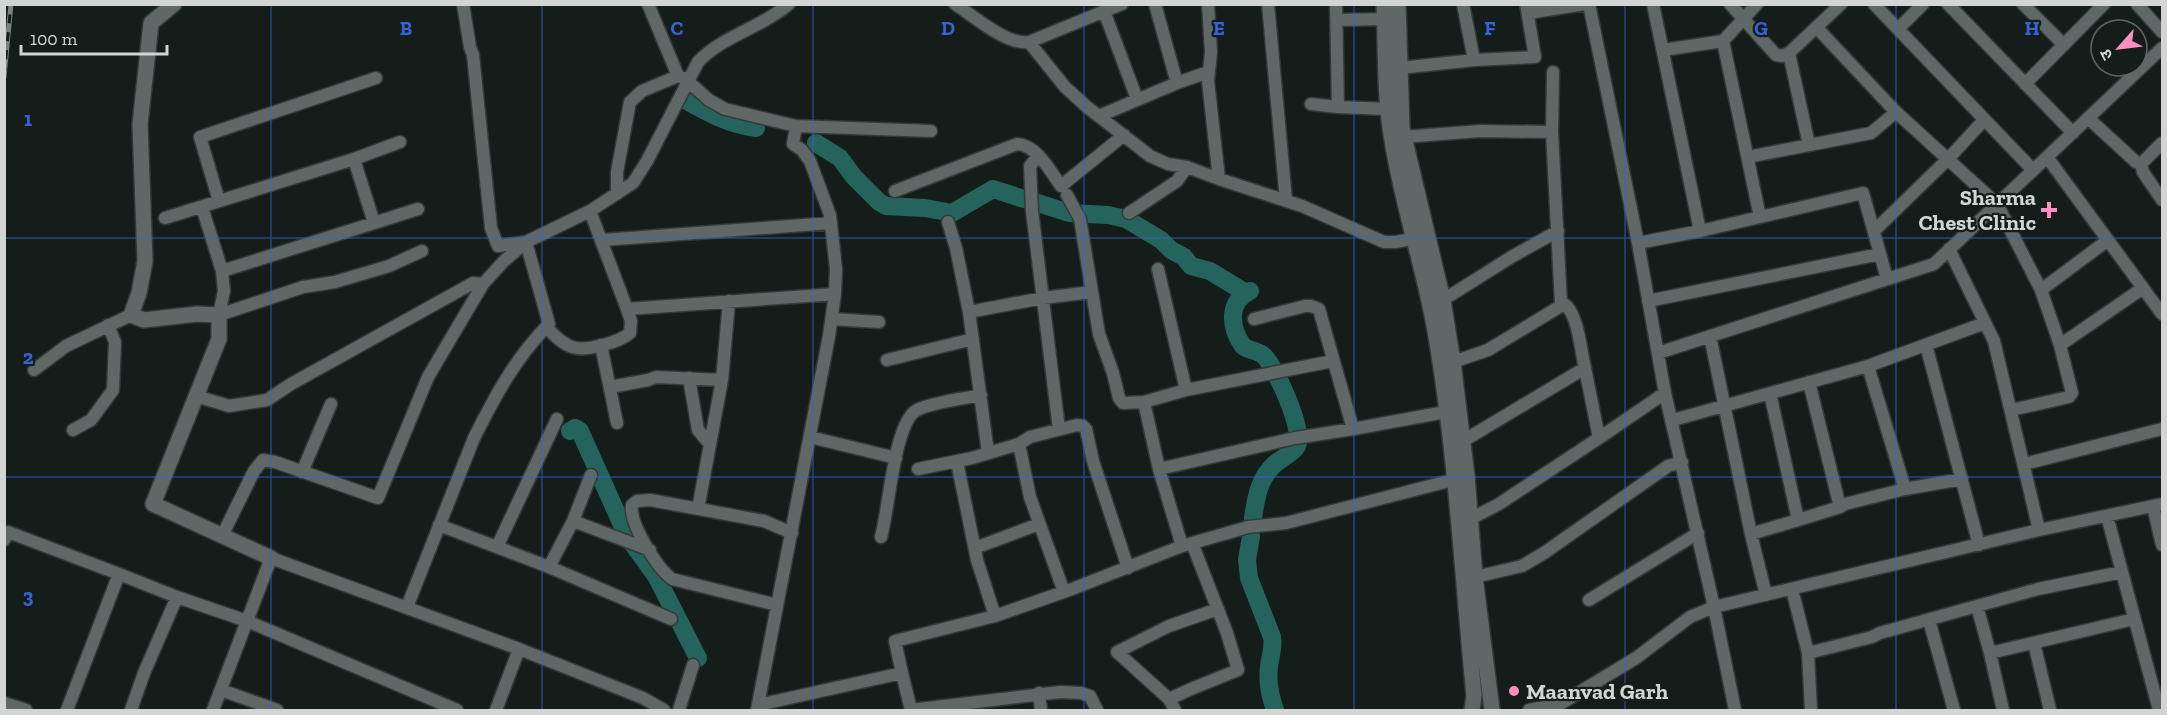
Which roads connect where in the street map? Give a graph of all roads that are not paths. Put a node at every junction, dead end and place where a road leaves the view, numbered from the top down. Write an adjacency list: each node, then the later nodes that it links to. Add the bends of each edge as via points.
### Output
1 (174, 4): 115 (street, via 151,23 140,124 145,261)
2 (463, 4): 94 (street, via 473,54 491,228 498,246)
3 (648, 4): 43 (street)
4 (789, 4): 43 (street, via 775,16 711,50)
5 (955, 4): 33 (street, via 1010,40)
6 (1122, 4): 25 (street)
7 (1155, 4): 44 (street)
8 (1208, 4): 40 (street)
9 (1268, 4): 75 (street)
10 (1336, 4): 28 (street)
11 (1398, 4): 39 (street)
12 (1463, 4): 38 (street)
13 (1587, 4): 24 (street); 95 (street)
14 (1653, 4): 36 (street)
15 (1730, 4): 27 (street)
16 (1757, 4): 27 (street)
17 (1841, 4): 29 (street)
18 (1874, 4): 30 (street)
19 (1923, 4): 30 (street)
20 (1948, 4): 45 (street)
21 (2023, 4): 34 (street)
22 (2104, 4): 34 (street)
23 (2137, 4): 31 (street)
24 (1527, 9): 38 (street, via 1535,57)
25 (1104, 11): 33 (street); 46 (street)
26 (1384, 12): 28 (street); 49 (street)
27 (1742, 18): 32 (street); 37 (street, via 1776,55)
28 (1337, 20): 48 (street)
29 (1817, 28): 37 (street); 50 (street)
30 (1898, 29): 53 (street)
31 (2163, 32)
32 (1723, 40): 36 (street); 65 (street)
33 (1029, 42): 51 (street, via 1065,87)
34 (2064, 45): 45 (street)
35 (2163, 48): 52 (street)
36 (1663, 51): 89 (street)
37 (1789, 53): 62 (street)
38 (1474, 60): 39 (street)
39 (1400, 68): 59 (street)
40 (1208, 72): 44 (street); 71 (street)
41 (1553, 72): 56 (street)
42 (376, 78): 77 (street, via 200,137)
43 (683, 79): 54 (street, via 724,109); 73 (street, via 638,178); 73 (street, via 642,92 630,102 617,172)
44 (1177, 83): 46 (street)
45 (2025, 84): 57 (street)
46 (1137, 99): 51 (street)
47 (1311, 104): 48 (street)
48 (1338, 107): 49 (street)
49 (1388, 110): 91 (street, via 1394,151)
50 (1896, 112): 62 (street, via 1871,133); 67 (street)
51 (1099, 116): 58 (street)
52 (2088, 118): 57 (street); 68 (street)
53 (1984, 120): 67 (street); 70 (street)
54 (796, 126): 55 (street); 87 (street, via 793,144 810,161)
55 (931, 131)
56 (1552, 132): 59 (street); 88 (street)
57 (2073, 133): 64 (street)
58 (1124, 135): 63 (street, via 1061,186); 69 (street, via 1160,161)
59 (1403, 136): 91 (street)
60 (400, 142): 66 (street)
61 (2163, 143): 68 (street)
62 (1809, 145): 65 (street)
63 (1038, 156): 72 (street, via 1026,145 1011,146); 107 (street, via 1029,169)
64 (2047, 156): 70 (street); 93 (street)
65 (1748, 157): 83 (street)
66 (354, 159): 77 (street); 86 (street)
67 (1948, 159): 78 (street); 90 (street)
68 (2141, 164): 76 (street)
69 (1187, 166): 71 (street); 82 (street, via 1177,181)
70 (2033, 170): 78 (street)
71 (1219, 179): 75 (street)
72 (895, 191)
73 (617, 194): 81 (street)
74 (1067, 195): 105 (street, via 1078,215)
75 (1286, 200): 91 (street, via 1384,242)
76 (2163, 200)
77 (219, 201): 79 (street)
78 (1997, 204): 96 (street); 104 (street)
79 (202, 207): 84 (street); 100 (street)
80 (418, 208): 86 (street)
81 (590, 211): 92 (street); 94 (street)
82 (1129, 213)
83 (1760, 217): 89 (street); 90 (street, via 1863,194)
84 (165, 218)
85 (948, 222): 113 (street)
86 (374, 223): 100 (street)
87 (831, 223): 92 (street); 106 (street)
88 (1558, 231): 108 (street); 111 (street)
89 (1700, 231): 95 (street)
90 (1874, 231): 98 (street)
91 (1421, 237): 108 (street); 147 (street)
92 (603, 240): 112 (street)
93 (2108, 240): 103 (street); 104 (street)
94 (526, 242): 102 (street); 122 (street, via 549,324)
95 (1638, 243): 110 (street)
96 (1949, 249): 101 (street, via 1934,264); 120 (street)
97 (422, 251): 116 (street, via 389,266 303,287)
98 (1880, 254): 101 (street); 110 (street)
99 (1158, 268): 139 (street)
100 (222, 271): 116 (street, via 224,291)
101 (1887, 279): 123 (street)
102 (483, 284): 143 (street, via 473,283 267,400 229,405); 168 (street, via 428,377 378,498)
103 (2144, 288): 114 (street); 127 (street)
104 (2041, 290): 127 (street)
105 (1091, 292): 107 (street); 144 (street, via 1099,334 1120,401)
106 (835, 294): 109 (street); 117 (street)
107 (1043, 298): 113 (street); 152 (street)
108 (1443, 300): 131 (street)
109 (729, 301): 112 (street); 136 (street)
110 (1648, 301): 128 (street)
111 (1561, 304): 131 (street, via 1488,350); 133 (street, via 1569,307 1574,316)
112 (627, 309): 125 (street, via 630,333)
113 (969, 312): 124 (street)
114 (2163, 314)
115 (131, 315): 116 (street, via 144,320); 121 (street)
116 (219, 315): 143 (street, via 219,339)
117 (832, 319): 119 (street); 156 (street)
118 (1254, 319): 130 (street, via 1305,306 1316,307)
119 (879, 322)
120 (1985, 323): 126 (street); 148 (street, via 1994,341)
121 (108, 325): 134 (street, via 66,346); 155 (street, via 116,342 113,390 91,420)
122 (546, 327): 125 (street, via 572,347); 181 (street, via 518,359 487,411)
123 (1710, 336): 128 (street); 146 (street)
124 (973, 339): 129 (street); 142 (street)
125 (601, 345): 138 (street)
126 (1926, 345): 132 (street); 170 (street)
127 (2060, 345): 148 (street, via 2072,393 2069,397)
128 (1658, 353): 140 (street)
129 (887, 360)
130 (1333, 361): 139 (street); 153 (street)
131 (1453, 363): 147 (street)
132 (1868, 366): 137 (street); 172 (street)
133 (1585, 368): 157 (street); 158 (street)
134 (34, 370)
135 (689, 378): 136 (street); 138 (street, via 656,376); 159 (street, via 698,430)
136 (722, 380): 159 (street)
137 (1809, 382): 141 (street); 174 (street)
138 (610, 387): 151 (street)
139 (1185, 390): 144 (street)
140 (1665, 393): 150 (street); 157 (street)
141 (1770, 393): 146 (street); 178 (street)
142 (981, 395): 161 (street); 162 (street, via 912,413)
143 (196, 396): 186 (street, via 153,504)
144 (1144, 402): 167 (street)
145 (331, 404): 168 (street)
146 (1724, 406): 150 (street); 185 (street)
147 (1453, 410): 153 (street); 158 (street); 171 (street)
148 (2011, 410): 165 (street)
149 (557, 419): 193 (street)
150 (1673, 420): 164 (street)
151 (617, 423)
152 (1059, 429): 160 (street); 197 (street, via 1077,425 1086,429)
153 (1353, 429): 167 (street, via 1300,437)
154 (2163, 429): 165 (street)
155 (73, 430)
156 (810, 437): 162 (street); 183 (street)
157 (1599, 438): 177 (street)
158 (1463, 441): 177 (street)
159 (709, 443): 175 (street)
160 (1019, 444): 161 (street); 180 (street)
161 (988, 453): 163 (street)
162 (896, 458): 187 (street)
163 (957, 462): 166 (street); 194 (street)
164 (1682, 462): 184 (street); 200 (street, via 1668,466 1522,566)
165 (2024, 464): 182 (street)
166 (918, 470)
167 (1159, 470): 189 (street)
168 (302, 472): 186 (street, via 263,460)
169 (591, 475): 179 (street)
170 (1962, 479): 172 (street); 190 (street)
171 (1453, 480): 189 (street, via 1286,523 1248,527); 240 (street, via 1474,696)
172 (1905, 489): 174 (street)
173 (2158, 505): 176 (street); 191 (street)
174 (1840, 507): 178 (street)
175 (698, 509): 183 (street, via 764,521); 192 (street, via 646,499 634,503 631,510)
176 (2107, 516): 182 (street); 198 (street)
177 (1470, 519): 200 (street)
178 (1798, 520): 185 (street)
179 (573, 521): 192 (street); 196 (street)
180 (1039, 524): 194 (street); 202 (street)
181 (439, 525): 193 (street); 208 (street)
182 (2039, 530): 190 (street)
183 (792, 533): 206 (street)
184 (1698, 533): 205 (street); 209 (street)
185 (1751, 534): 203 (street)
186 (222, 536): 195 (street)
187 (881, 537)
188 (4, 540): 199 (street, via 8,532)
189 (1187, 545): 197 (street); 210 (street)
190 (1979, 545): 201 (street)
191 (2163, 545)
192 (639, 546): 206 (street, via 676,580)
193 (497, 547): 196 (street)
194 (975, 548): 211 (street)
195 (271, 558): 208 (street); 215 (street)
196 (549, 567): 213 (street)
197 (1128, 568): 202 (street)
198 (2122, 572): 207 (street); 212 (street)
199 (119, 574): 204 (street); 230 (street)
200 (1475, 577): 241 (street)
201 (1792, 589): 203 (street); 218 (street)
202 (1064, 592): 211 (street)
203 (1766, 595): 209 (street)
204 (177, 597): 215 (street); 231 (street)
205 (1589, 600)
206 (777, 605): 227 (street)
207 (1977, 606): 214 (street); 219 (street)
208 (407, 607): 217 (street)
209 (1714, 607): 226 (street, via 1690,617 1636,658); 243 (street)
210 (1218, 609): 225 (street, via 1238,670 1196,686); 225 (street, via 1117,652)
211 (995, 616): 221 (street, via 895,641)
212 (2134, 619): 216 (street); 248 (street)
213 (671, 620)
214 (1929, 620): 218 (street); 245 (street)
215 (247, 621): 222 (street); 234 (street)
216 (2034, 643): 219 (street); 247 (street)
217 (519, 649): 235 (street); 236 (street, via 643,698)
218 (1808, 653): 244 (street)
219 (1990, 653): 246 (street)
220 (693, 665): 237 (street)
221 (902, 673): 227 (street); 228 (street)
222 (221, 690): 232 (street); 233 (street)
223 (1039, 693): 228 (street); 238 (street); 239 (street, via 1086,694 1093,699)
224 (4, 703): 229 (street)
225 (1172, 705)
226 (1557, 707): 242 (street)
227 (757, 708)
228 (911, 710)
229 (26, 711)
230 (67, 711)
231 (131, 711)
232 (213, 711)
233 (277, 711)
234 (457, 711)
235 (496, 711)
236 (664, 711)
237 (679, 711)
238 (1041, 711)
239 (1097, 711)
240 (1472, 711)
241 (1492, 711)
242 (1529, 711)
243 (1735, 711)
244 (1811, 711)
245 (1954, 711)
246 (2002, 711)
247 (2050, 711)
248 (2159, 711)

